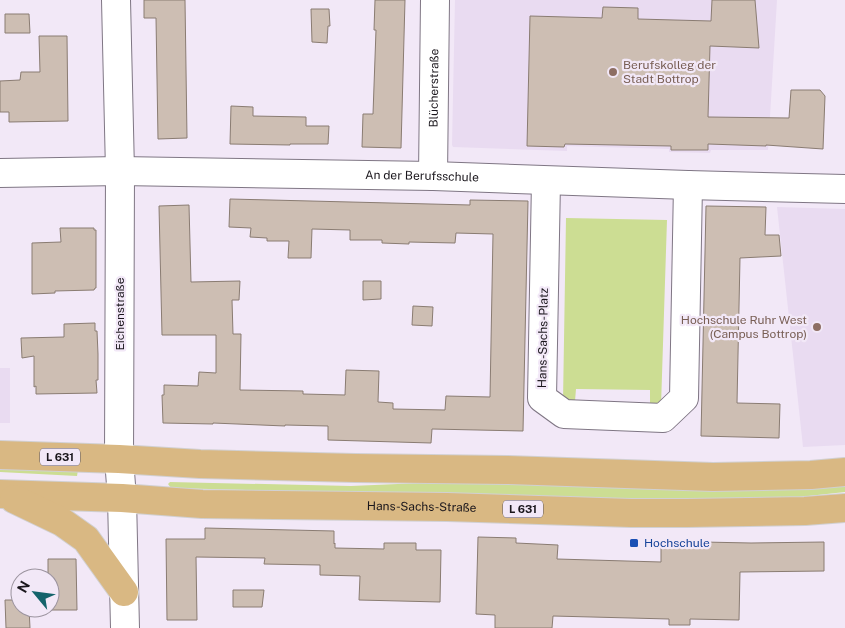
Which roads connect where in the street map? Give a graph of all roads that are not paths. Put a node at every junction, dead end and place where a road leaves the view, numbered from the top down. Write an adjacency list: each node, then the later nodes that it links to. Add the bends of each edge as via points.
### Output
1 (116, 0): 3 (street, Eichenstraße)
2 (435, 0): 5 (street, Blücherstraße)
3 (120, 171): 4 (street, An der Berufsschule); 5 (street, An der Berufsschule); 10 (street, Eichenstraße)
4 (0, 173)
5 (433, 176): 6 (street, An der Berufsschule)
6 (546, 180): 7 (street, An der Berufsschule); 7 (street, Hans-Sachs-Platz, via 542,398 564,414 663,418 684,398)
7 (688, 185): 8 (street, An der Berufsschule)
8 (845, 189)
9 (0, 455): 10 (main road, L 631)
10 (119, 459): 11 (main road, L 631, via 200,464 713,477); 13 (street, Eichenstraße)
11 (845, 472)
12 (3, 495): 13 (main road, Hans-Sachs-Straße / L 631); 15 (main road, via 62,522 86,539)
13 (122, 498): 14 (main road, Hans-Sachs-Straße / L 631, via 202,504 632,513); 15 (street, Eichenstraße)
14 (845, 508)
15 (124, 592): 16 (street, Eichenstraße)
16 (125, 628)

